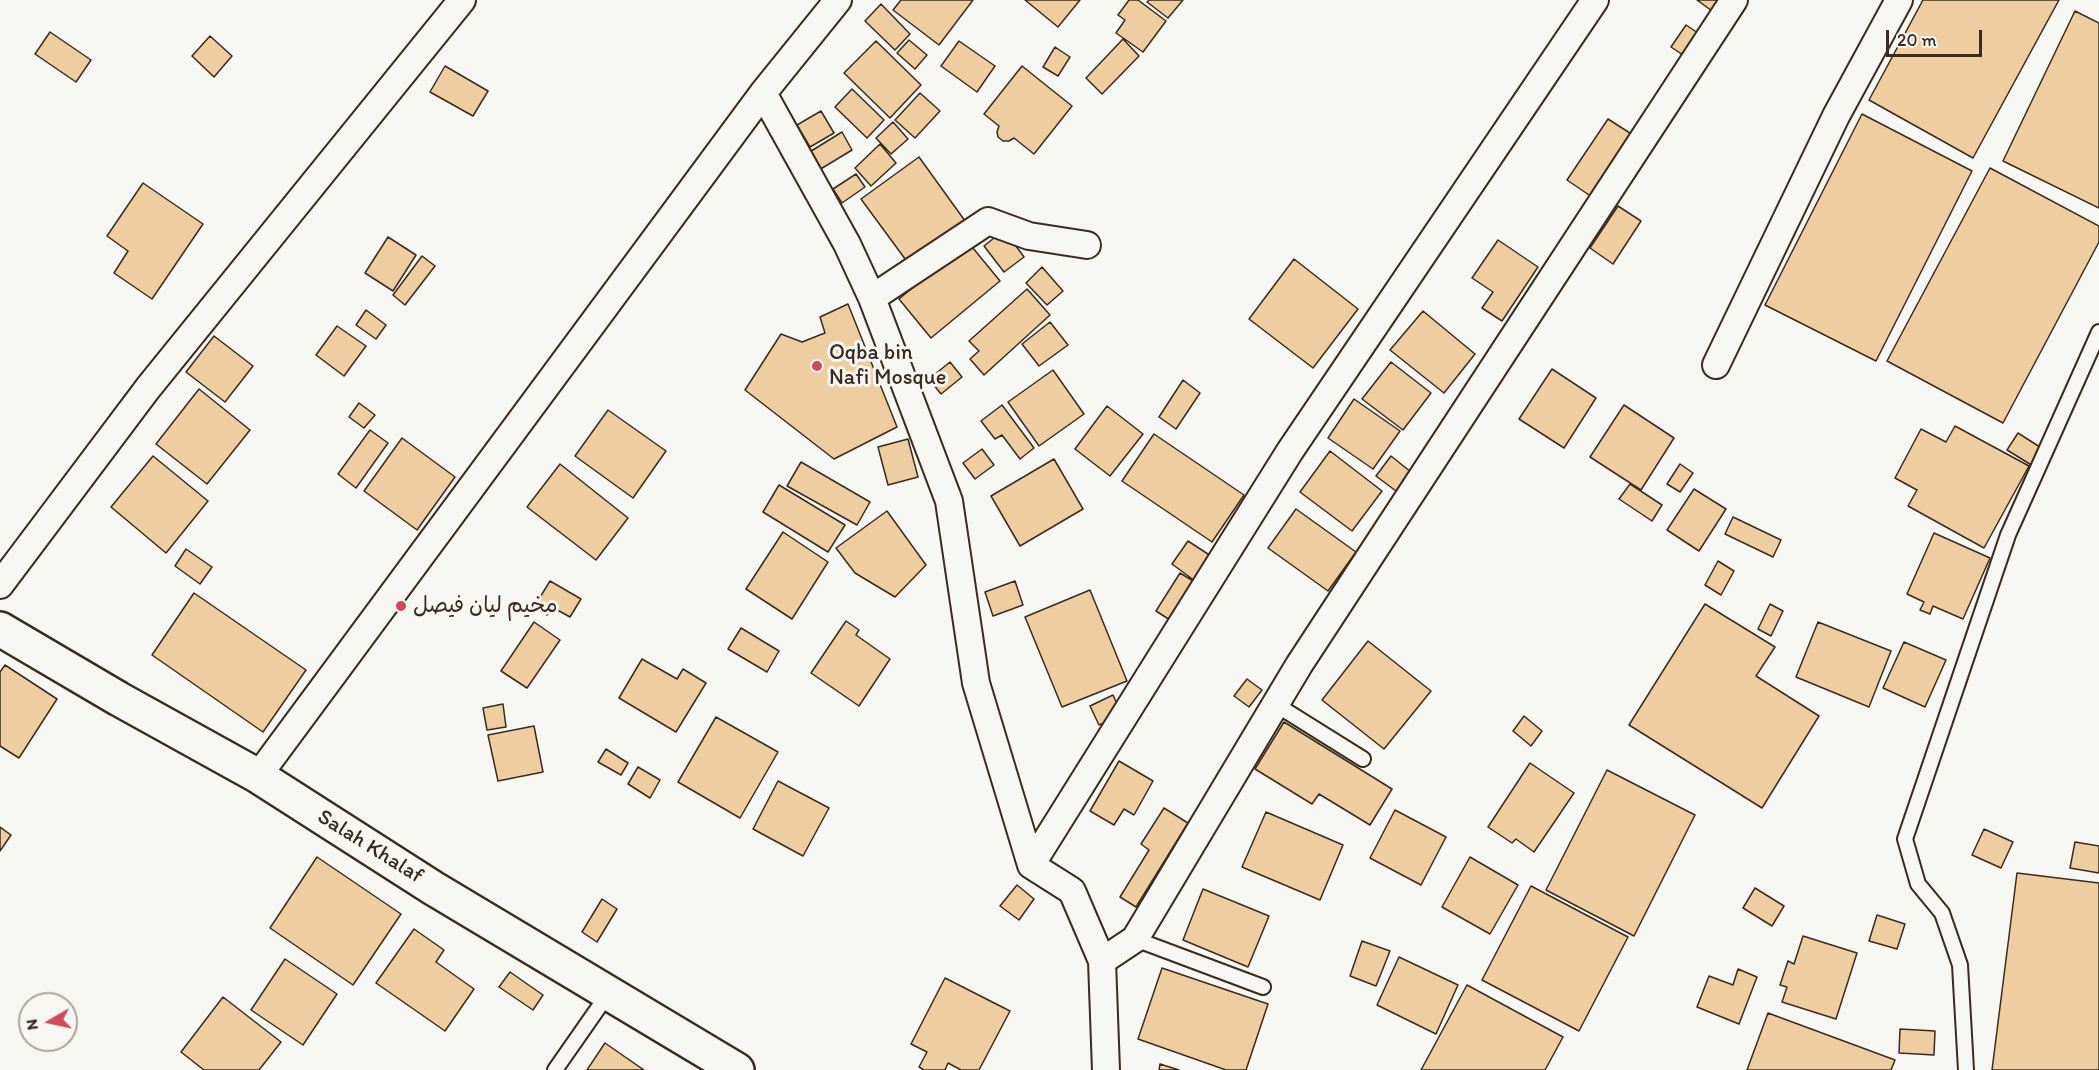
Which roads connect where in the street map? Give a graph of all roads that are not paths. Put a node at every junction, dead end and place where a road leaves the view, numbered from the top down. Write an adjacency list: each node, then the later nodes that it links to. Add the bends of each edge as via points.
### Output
1 (462, 0): 11 (street, via 148,388)
2 (838, 0): 6 (street)
3 (1595, 0): 16 (street, via 1290,451)
4 (1734, 0): 13 (street)
5 (1899, 0): 10 (street, via 1836,116)
6 (763, 93): 8 (street, via 847,244); 15 (street)
7 (1087, 245): 8 (street, via 1029,236 988,221)
8 (872, 298): 16 (street, via 949,501 976,683)
9 (2099, 332): 24 (lane, via 2008,535 1905,839 1918,884 1942,913 1960,965)
10 (1716, 365)
11 (0, 585)
12 (0, 629): 15 (street, Salah Khalaf)
13 (1275, 704): 14 (lane); 17 (street)
14 (1363, 759)
15 (258, 776): 20 (street, Salah Khalaf)
16 (1031, 865): 18 (street, via 1072,891)
17 (1135, 939): 18 (street); 19 (lane)
18 (1102, 961): 23 (street)
19 (1263, 987)
20 (608, 994): 21 (lane); 22 (street, Salah Khalaf)
21 (555, 1070)
22 (737, 1070)
23 (1106, 1070)
24 (1966, 1070)

